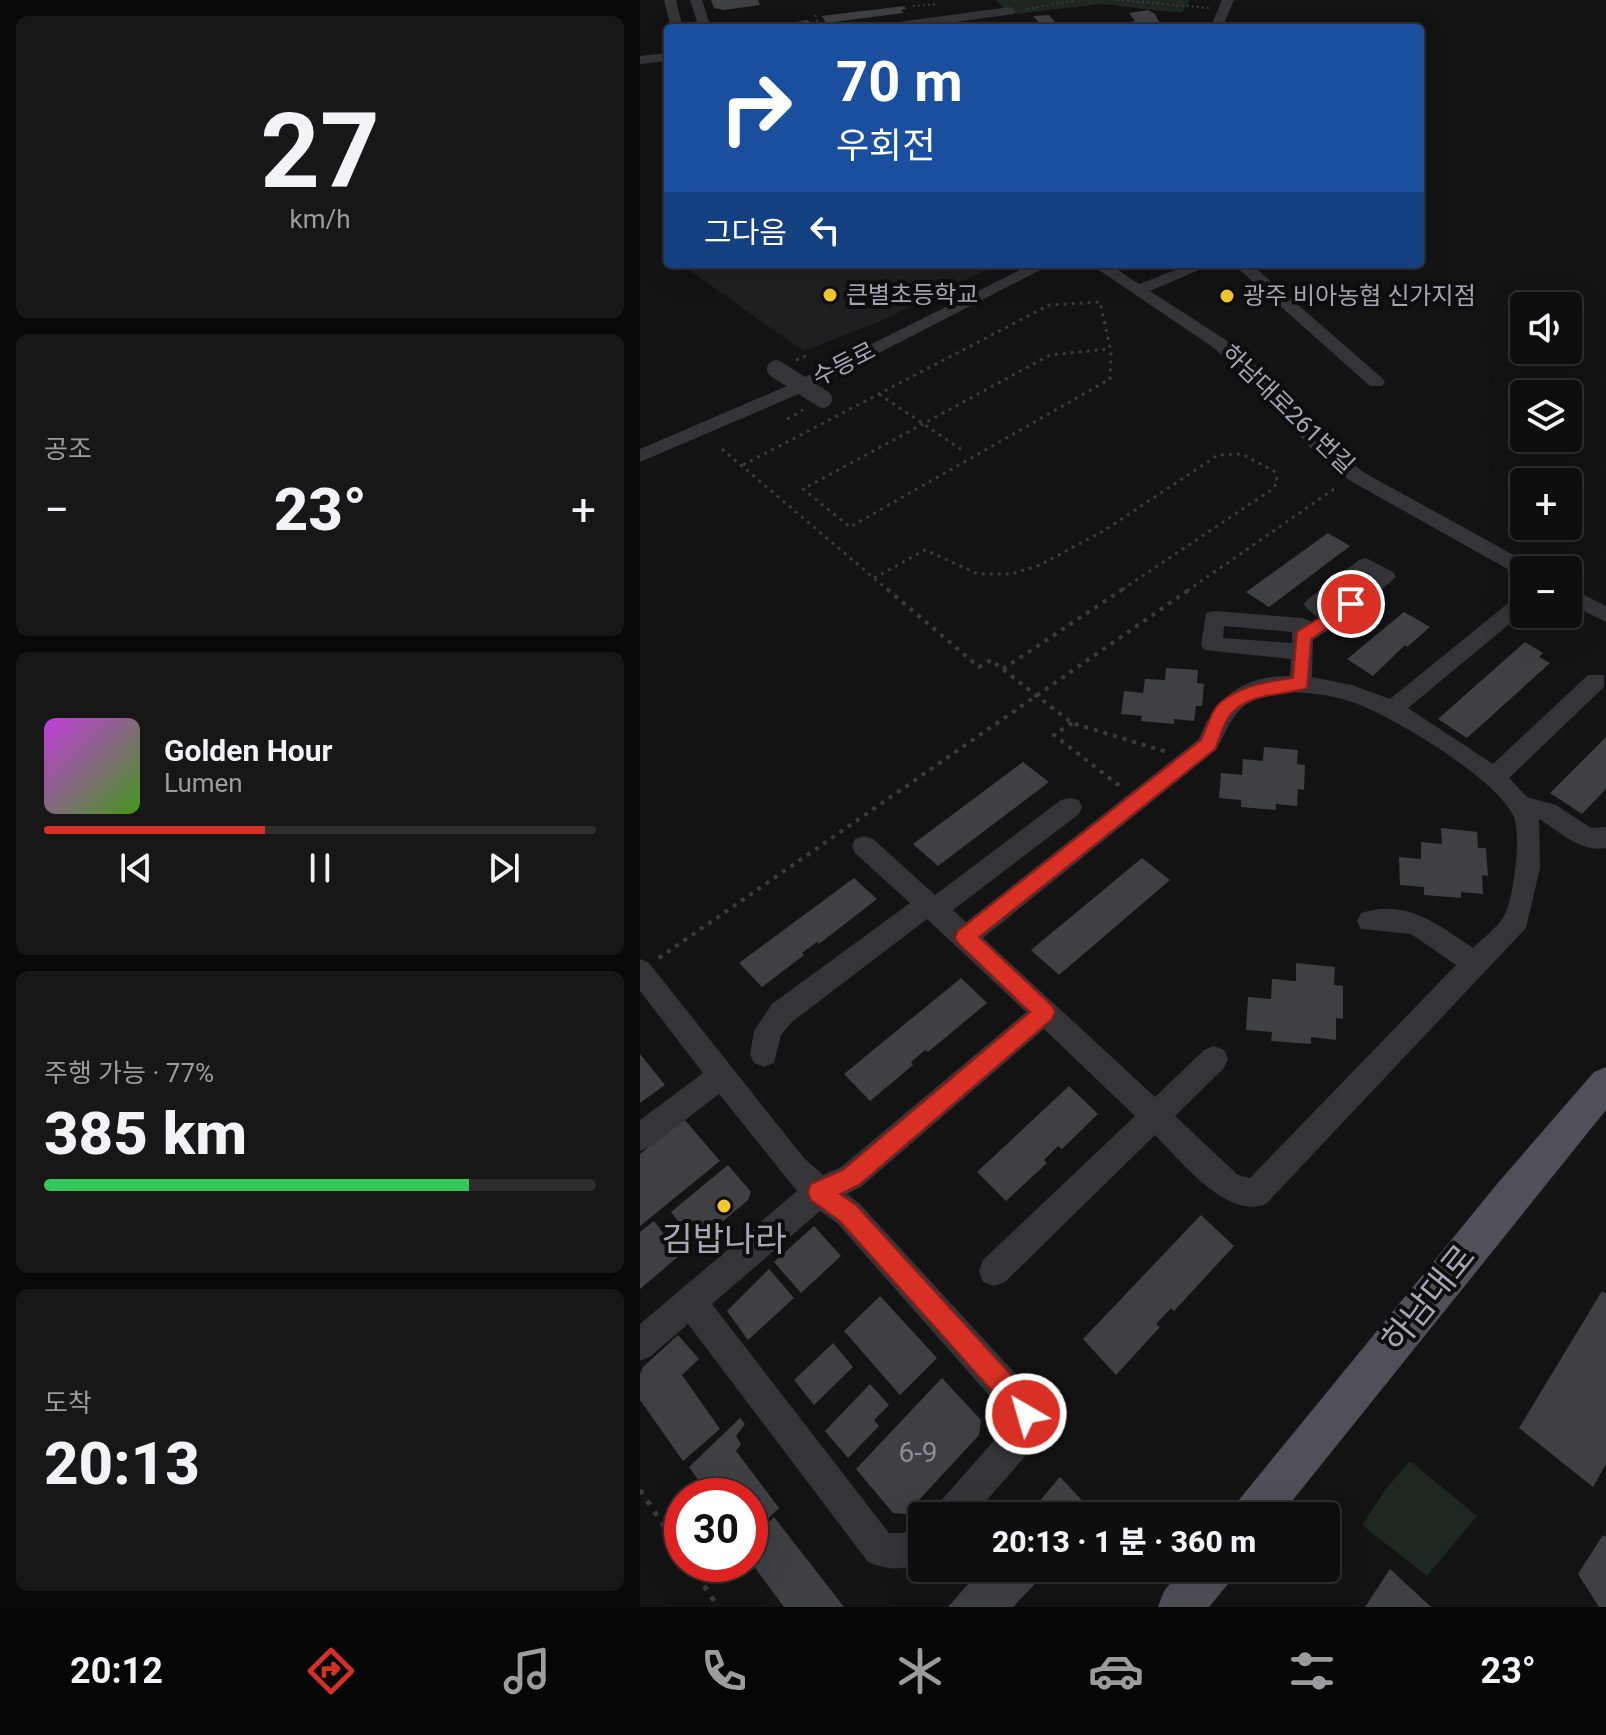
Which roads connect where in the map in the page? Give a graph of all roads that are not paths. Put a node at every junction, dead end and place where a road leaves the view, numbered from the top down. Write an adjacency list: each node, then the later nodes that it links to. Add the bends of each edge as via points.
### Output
1 (689, 0): 4 (street)
2 (696, 0): 7 (street)
3 (1228, 0): 9 (street)
4 (670, 1): 6 (street)
5 (1015, 10): 8 (street)
6 (676, 24)
7 (704, 24)
8 (913, 24)
9 (1218, 24)
10 (664, 45): 11 (street)
11 (640, 48)
12 (664, 57): 13 (street)
13 (640, 60)
14 (1036, 268): 22 (street, 수등로, via 793,390)
15 (1105, 268): 18 (street, 하남대로261번길)
16 (1195, 268): 18 (street)
17 (1246, 268): 20 (street)
18 (1141, 289): 23 (street, 하남대로261번길, via 1236,357 1320,447 1356,476)
19 (776, 369): 21 (street, bridge)
20 (1376, 382)
21 (823, 399)
22 (640, 456)
23 (1510, 562)
24 (1582, 602): 26 (street)
25 (1510, 612): 30 (street)
26 (1606, 615)
27 (1333, 617): 29 (street, via 1303,644)
28 (1596, 681): 31 (street)
29 (1301, 684): 30 (street, via 1337,687); 38 (street, via 1271,687 1235,701 1222,712 1208,744)
30 (1392, 709): 31 (street)
31 (1494, 778): 32 (street)
32 (1518, 804): 34 (street, via 1547,812 1584,836); 39 (street, via 1526,818 1527,884 1517,920)
33 (1070, 807): 36 (street)
34 (1606, 837)
35 (864, 846): 36 (street)
36 (931, 907): 38 (street); 42 (street, via 782,1013 768,1031)
37 (1370, 921): 39 (street, via 1416,923)
38 (965, 937): 41 (street)
39 (1475, 964): 46 (street, via 1255,1194 1230,1187)
40 (645, 968): 44 (street)
41 (1045, 1012): 46 (street); 48 (street, via 851,1177)
42 (764, 1054)
43 (1214, 1059): 46 (street)
44 (720, 1077): 47 (street); 48 (street)
45 (1606, 1083): 53 (main road, 하남대로)
46 (1155, 1116): 49 (street)
47 (640, 1137)
48 (819, 1192): 50 (street); 52 (street, via 848,1213 1026,1414 1023,1433)
49 (994, 1271)
50 (691, 1302): 51 (street); 54 (street, via 880,1550)
51 (640, 1345)
52 (962, 1502)
53 (1264, 1502)
54 (908, 1550)
55 (1201, 1582): 56 (main road)
56 (1180, 1607)

